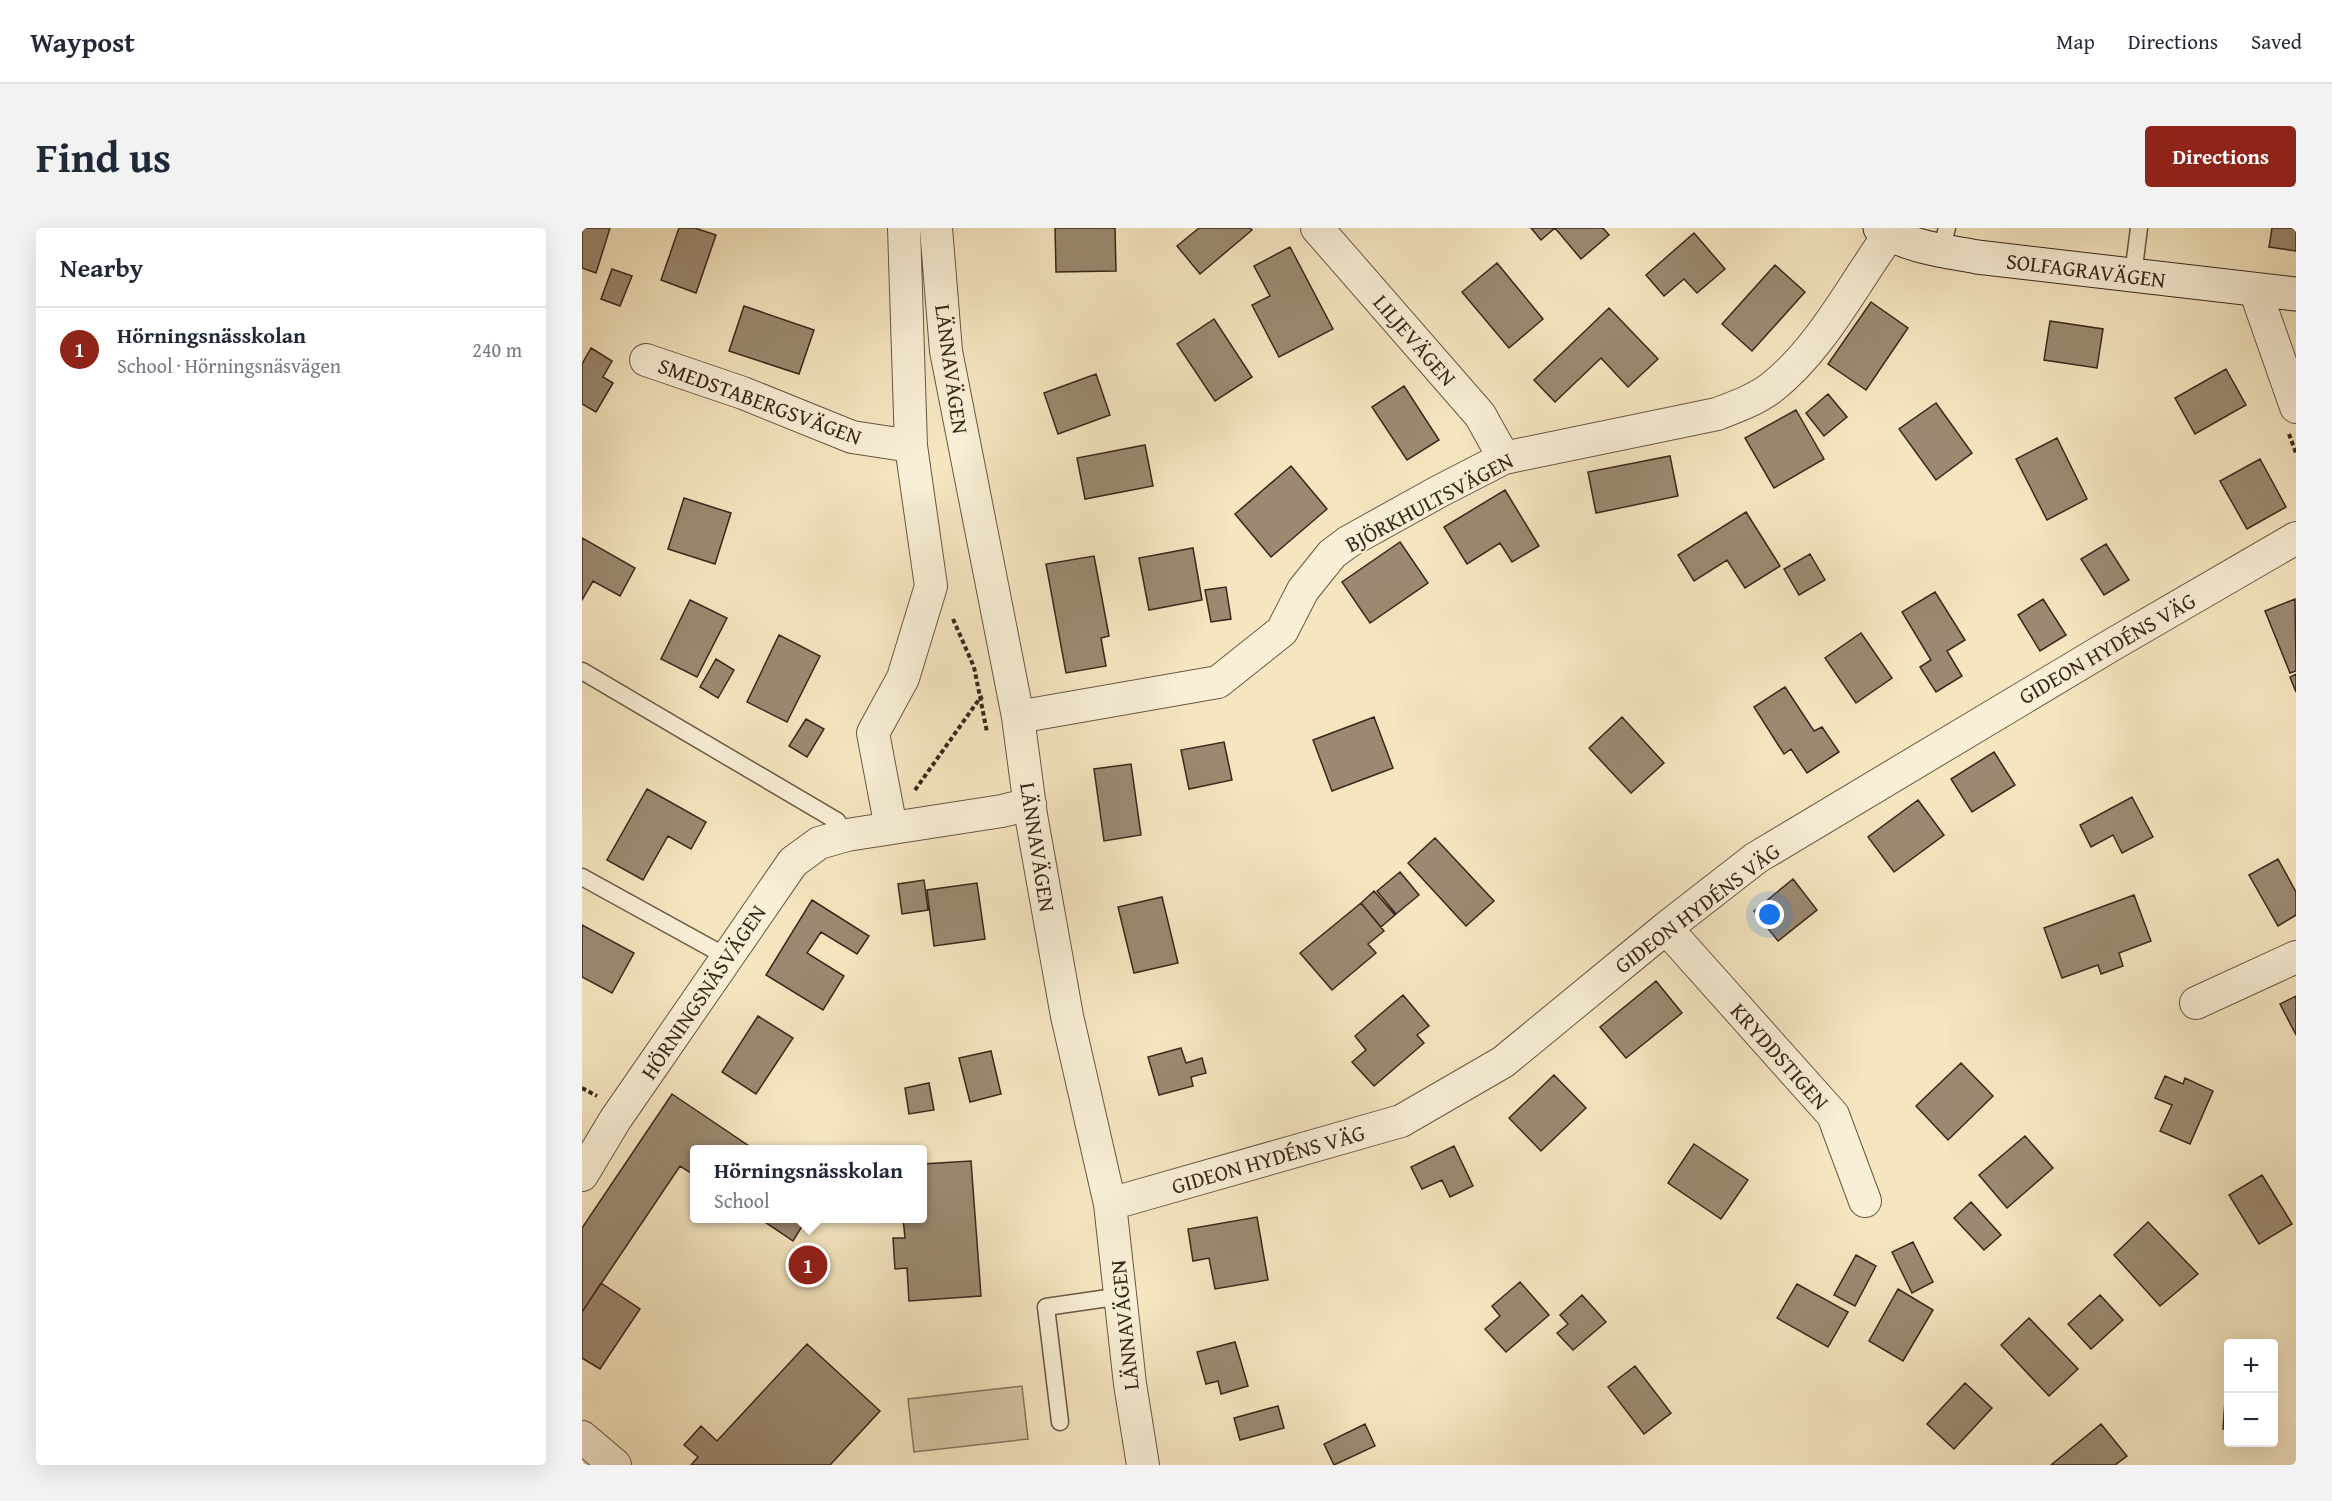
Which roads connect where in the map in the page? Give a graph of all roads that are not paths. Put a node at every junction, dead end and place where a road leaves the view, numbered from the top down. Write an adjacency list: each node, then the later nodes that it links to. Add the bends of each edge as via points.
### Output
1 (904, 228): 12 (street)
2 (936, 228): 16 (street, LÄNNAVÄGEN, via 946,351)
3 (1317, 228): 13 (street, LILJEVÄGEN, via 1480,415)
4 (2139, 228): 7 (lane)
5 (1884, 231): 6 (street, SOLFAGRAVÄGEN); 13 (street, BJÖRKHULTSVÄGEN, via 1826,328 1794,369 1769,389 1717,414)
6 (1944, 239): 7 (street, SOLFAGRAVÄGEN, via 1977,257)
7 (2133, 275): 8 (street, SOLFAGRAVÄGEN)
8 (2255, 290): 9 (street, SOLFAGRAVÄGEN); 11 (street)
9 (2296, 294)
10 (646, 360): 12 (street, SMEDSTABERGSVÄGEN, via 743,393 852,437)
11 (2292, 419)
12 (911, 446): 18 (street, via 931,586 903,678 873,733)
13 (1504, 458): 16 (street, BJÖRKHULTSVÄGEN, via 1332,554 1304,590 1282,631 1218,682)
14 (2296, 538): 21 (street, GIDEON HYDÉNS VÄG, via 1756,858)
15 (582, 671): 19 (lane, via 837,821)
16 (1018, 717): 17 (street, LÄNNAVÄGEN)
17 (1030, 804): 18 (street, HÖRNINGSNÄSVÄGEN); 27 (street, LÄNNAVÄGEN, via 1067,1016)
18 (891, 828): 19 (street, HÖRNINGSNÄSVÄGEN)
19 (847, 835): 22 (street, HÖRNINGSNÄSVÄGEN, via 819,843 793,862)
20 (582, 877): 22 (lane)
21 (1666, 928): 26 (street, KRYDDSTIGEN, via 1833,1115); 27 (street, GIDEON HYDÉNS VÄG, via 1503,1062 1401,1121)
22 (727, 957): 25 (street, HÖRNINGSNÄSVÄGEN)
23 (2296, 957): 24 (street)
24 (2196, 1004)
25 (582, 1175)
26 (1865, 1202)
27 (1110, 1204): 28 (street, LÄNNAVÄGEN)
28 (1122, 1296): 29 (lane, via 1046,1307); 32 (street, LÄNNAVÄGEN)
29 (1060, 1422)
30 (582, 1437): 31 (street)
31 (615, 1465)
32 (1143, 1465)

